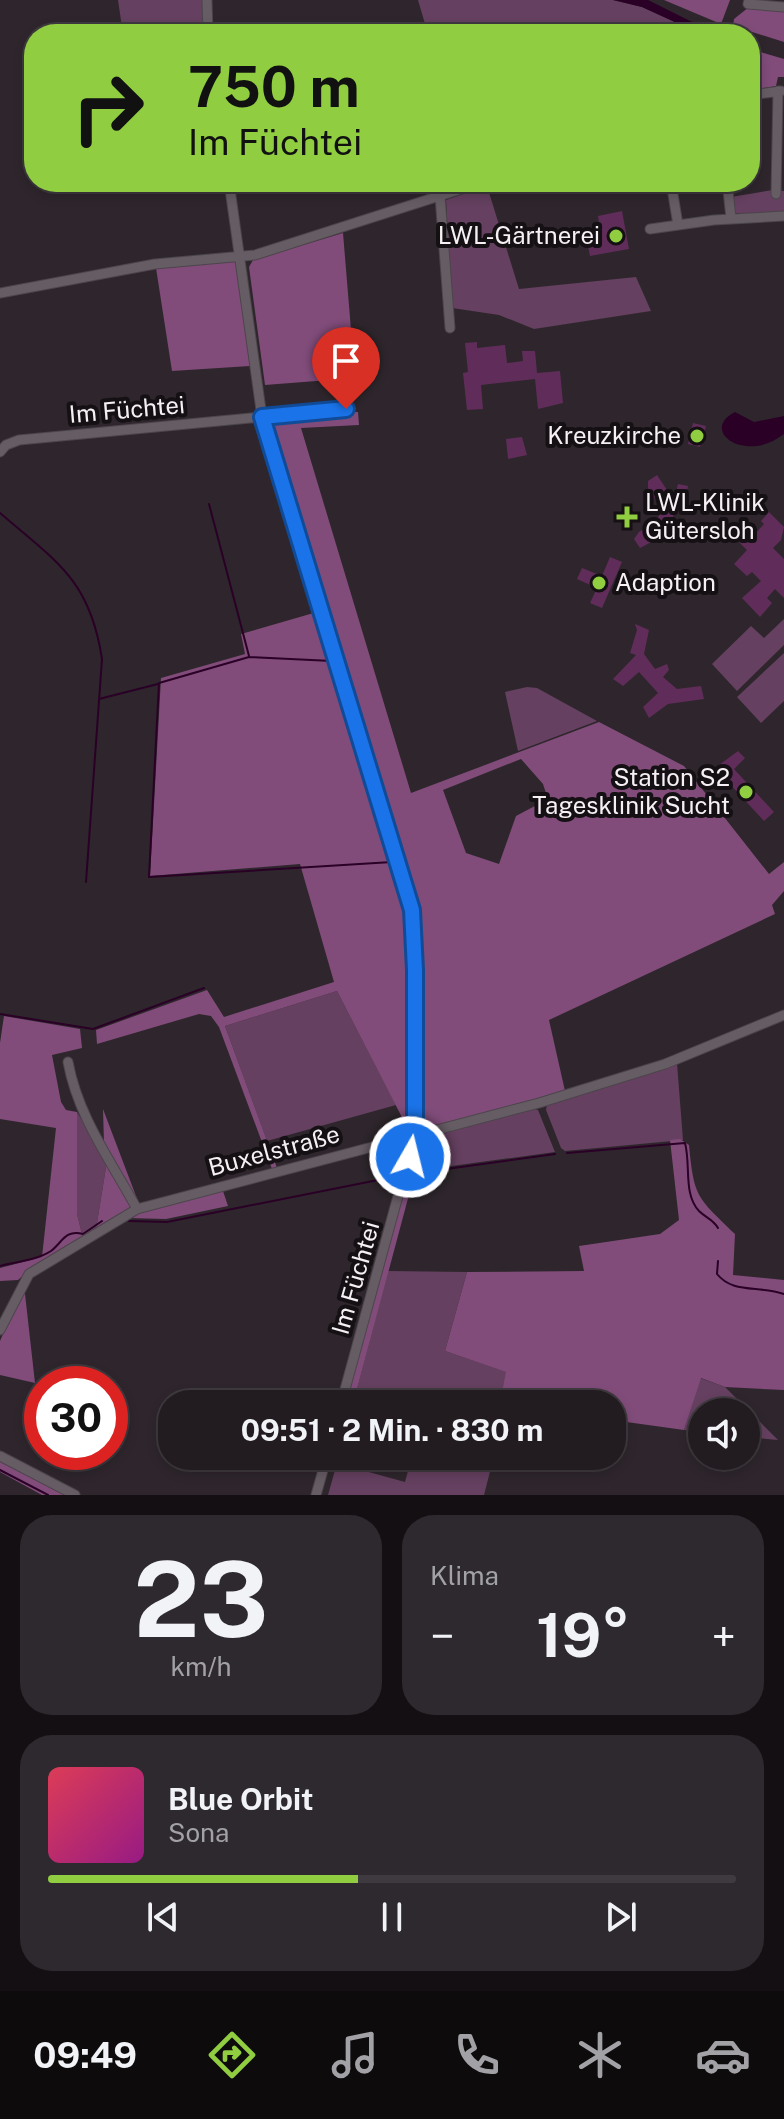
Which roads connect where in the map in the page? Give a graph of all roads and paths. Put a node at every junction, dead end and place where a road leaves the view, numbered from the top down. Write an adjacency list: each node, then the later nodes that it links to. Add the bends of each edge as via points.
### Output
1 (207, 0): 5 (street)
2 (749, 0): 3 (street, via 748,4)
3 (762, 2): 4 (street)
4 (784, 7)
5 (208, 24)
6 (781, 91): 7 (street); 12 (street)
7 (760, 94)
8 (230, 192): 18 (street, Im Füchtei)
9 (452, 192): 13 (street)
10 (673, 192): 16 (street)
11 (728, 192): 15 (street)
12 (776, 194)
13 (440, 196): 18 (street); 20 (street)
14 (784, 216): 15 (street)
15 (731, 218): 16 (street)
16 (678, 225): 17 (street)
17 (650, 229)
18 (240, 257): 19 (street, via 155,264); 22 (street, Im Füchtei)
19 (0, 293)
20 (450, 328)
21 (346, 409): 22 (street, Im Füchtei)
22 (262, 417): 23 (street, Im Füchtei, via 19,440); 26 (street, Im Füchtei, via 412,910)
23 (0, 452)
24 (784, 1015): 26 (street, Buxelstraße, via 665,1064)
25 (68, 1062): 27 (street, via 83,1116)
26 (415, 1134): 27 (street, Buxelstraße); 29 (street, Im Füchtei)
27 (137, 1209): 28 (street, Buxelstraße, via 29,1274)
28 (0, 1330)
29 (345, 1390)
30 (0, 1456): 32 (street)
31 (323, 1470): 33 (street)
32 (75, 1495)
33 (316, 1495)

